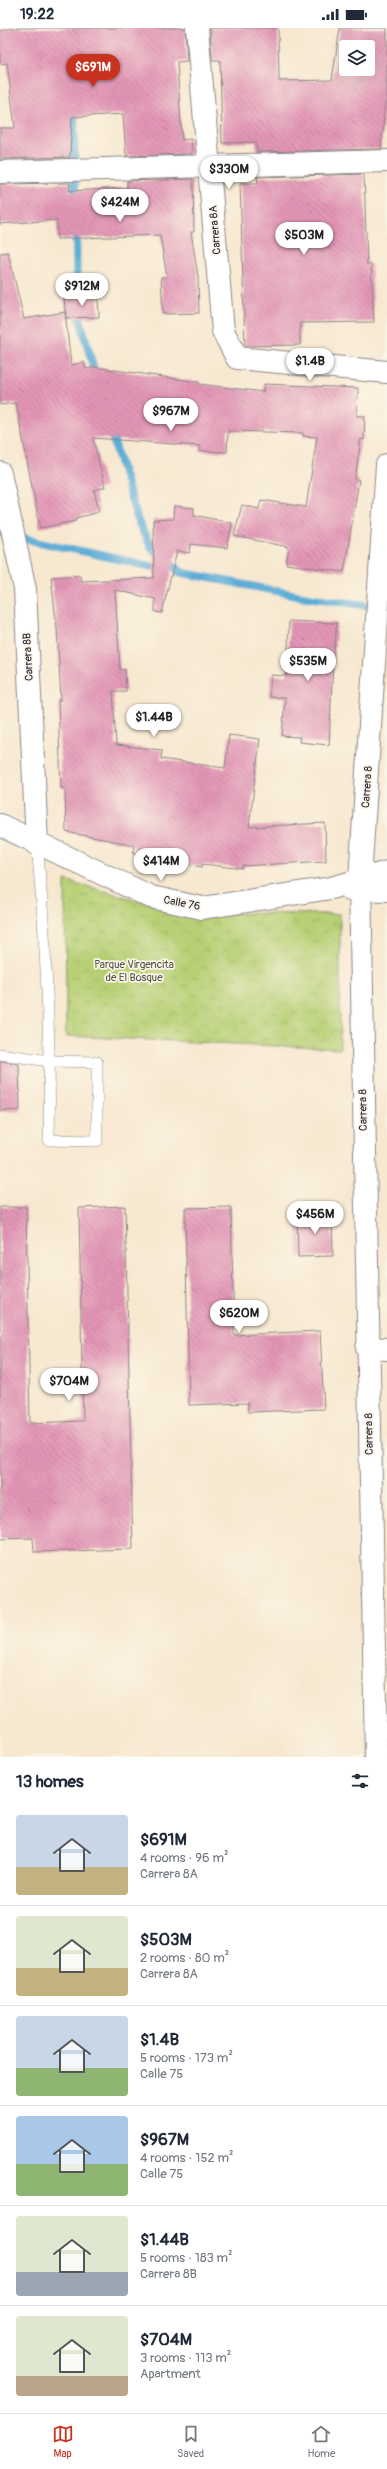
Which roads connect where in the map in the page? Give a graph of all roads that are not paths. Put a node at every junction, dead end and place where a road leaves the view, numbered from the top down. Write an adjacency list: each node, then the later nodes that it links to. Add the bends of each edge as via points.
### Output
1 (197, 28): 3 (street, Carrera 8A)
2 (387, 161): 3 (street)
3 (210, 167): 4 (street); 5 (street, Carrera 8A, via 223,331 237,358)
4 (0, 172)
5 (387, 372)
6 (387, 465): 11 (street, Carrera 8)
7 (0, 472): 9 (street, Carrera 8B, via 25,589)
8 (0, 825): 9 (street, Calle 76)
9 (37, 844): 11 (street, Calle 76, via 151,896 202,908); 14 (lane, via 44,916)
10 (387, 872): 11 (street, Calle 76)
11 (360, 884): 12 (street, Calle 76); 15 (street, Carrera 8)
12 (387, 890)
13 (0, 1054): 14 (lane)
14 (50, 1062): 14 (lane, via 49,1140 97,1141 97,1062)
15 (377, 1349): 16 (street, Carrera 8)
16 (380, 1650): 17 (street, Carrera 8)
17 (376, 1757)

